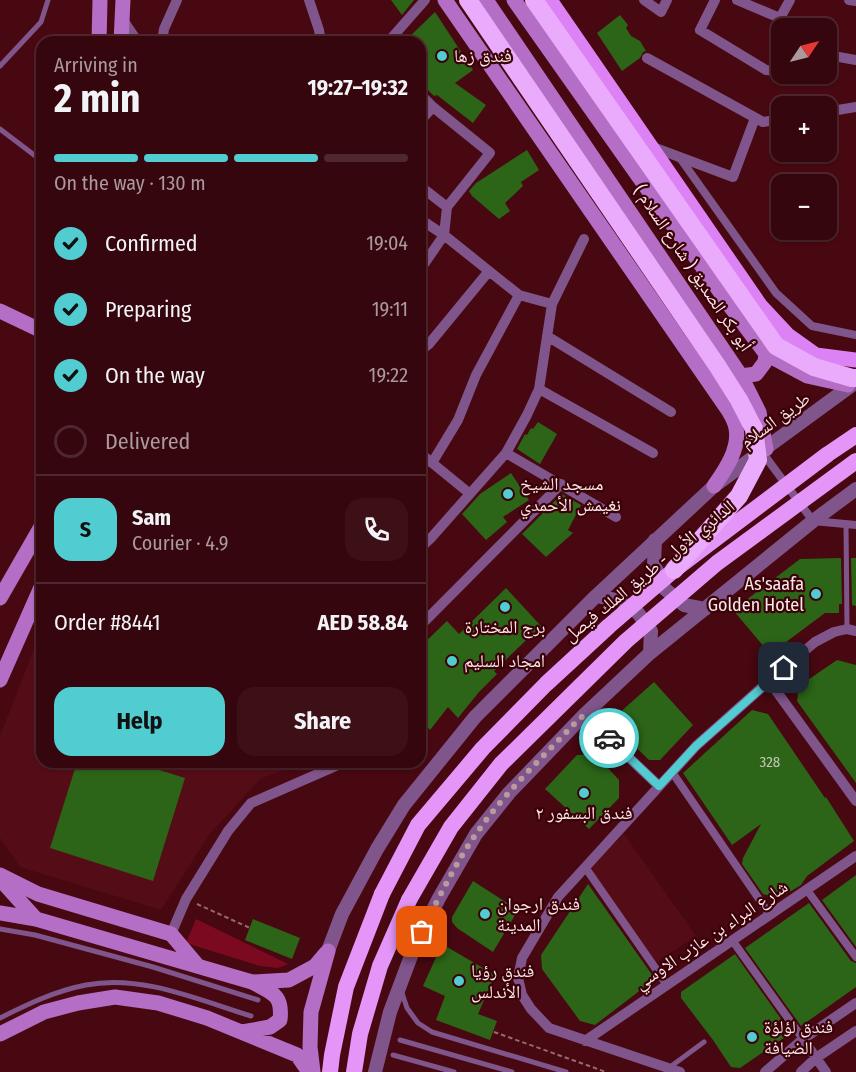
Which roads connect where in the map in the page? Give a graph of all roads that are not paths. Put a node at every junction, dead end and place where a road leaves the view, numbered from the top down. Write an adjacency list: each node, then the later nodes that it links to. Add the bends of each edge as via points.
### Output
1 (48, 0): 30 (lane, via 41,22)
2 (100, 0): 21 (main road)
3 (123, 0): 20 (main road)
4 (177, 0): 24 (street)
5 (309, 0): 25 (street)
6 (425, 0): 26 (street)
7 (446, 0): 73 (main road, via 728,410 736,428 735,446)
8 (468, 0): 83 (highway, ( شارع السلام ) أبو بكر الصديق, bridge, via 718,367 754,429 758,460 739,496)
9 (486, 0): 61 (main road, ( شارع السلام ) أبو بكر الصديق)
10 (513, 0): 53 (main road, ( شارع السلام ) أبو بكر الصديق)
11 (534, 0): 62 (highway, ( شارع السلام ) أبو بكر الصديق, bridge, via 776,346 814,367 852,378)
12 (550, 0): 40 (main road)
13 (644, 0): 14 (street, via 661,12)
14 (668, 0)
15 (715, 0): 31 (street, via 700,30)
16 (737, 0): 17 (street, via 780,18)
17 (790, 0)
18 (849, 0): 19 (street)
19 (856, 1)
20 (121, 17): 22 (main road); 23 (street)
21 (99, 36)
22 (121, 36)
23 (134, 36)
24 (163, 36)
25 (320, 36)
26 (393, 36)
27 (837, 57): 29 (street)
28 (647, 58): 37 (street)
29 (856, 60)
30 (0, 66)
31 (771, 71)
32 (426, 100): 33 (street)
33 (433, 107): 36 (street); 44 (street, via 490,153)
34 (856, 107): 35 (street)
35 (837, 110)
36 (426, 115)
37 (755, 118): 38 (street); 42 (street, via 733,177)
38 (771, 121)
39 (0, 129): 41 (lane)
40 (650, 146): 42 (street); 50 (main road)
41 (36, 156)
42 (679, 156): 56 (street, via 776,293 812,326)
43 (426, 191): 44 (street)
44 (447, 207): 46 (street)
45 (426, 223): 46 (street)
46 (444, 236): 48 (street); 49 (street)
47 (584, 239): 52 (street)
48 (426, 262)
49 (489, 271): 51 (street); 58 (street)
50 (747, 284): 53 (main road); 60 (main road, via 788,335 816,355)
51 (519, 295): 52 (street); 71 (street, via 476,375 458,420)
52 (552, 304): 57 (street)
53 (730, 306): 59 (main road, ( شارع السلام ) أبو بكر الصديق)
54 (0, 311): 55 (main road)
55 (36, 328)
56 (856, 335)
57 (547, 336): 63 (street); 64 (street)
58 (426, 346)
59 (766, 354): 61 (main road, ( شارع السلام ) أبو بكر الصديق, via 756,374); 62 (main road, via 807,376)
60 (856, 360)
61 (741, 376): 66 (main road, via 759,412)
62 (854, 382): 66 (street, طريق السلام)
63 (539, 389): 67 (street); 68 (street)
64 (671, 412)
65 (856, 435): 83 (highway, الدائري الأول - طريق الملك فيصل, bridge)
66 (764, 451): 73 (street, طريق السلام); 77 (street)
67 (506, 453): 72 (street); 75 (street)
68 (653, 453)
69 (426, 458): 71 (street)
70 (856, 460): 130 (highway, الدائري الأول - طريق الملك فيصل, bridge, via 717,563 626,641 501,764 442,840 409,900 380,966 360,1034)
71 (432, 463): 75 (street)
72 (561, 484): 76 (street); 88 (street)
73 (714, 486): 81 (street, طريق السلام)
74 (856, 489): 77 (street)
75 (469, 493): 82 (street)
76 (616, 517)
77 (813, 521): 78 (street); 86 (street)
78 (846, 523): 79 (street); 89 (lane)
79 (856, 525)
80 (36, 535): 85 (main road)
81 (655, 540): 84 (street, طريق السلام); 86 (street, via 654,565 665,589 684,605)
82 (426, 543)
83 (674, 570): 129 (highway, الدائري الأول - طريق الملك فيصل, bridge, via 546,684 483,748 418,825 382,894 346,987)
84 (596, 596): 90 (street, via 622,601 638,613 651,631); 108 (street, طريق السلام, via 475,717 404,805 342,914)
85 (0, 598)
86 (705, 609): 90 (street)
87 (36, 611): 91 (main road)
88 (426, 620)
89 (852, 630): 92 (street, via 834,632 815,642)
90 (650, 653): 93 (street)
91 (0, 680)
92 (769, 681): 95 (street); 97 (street)
93 (584, 715): 96 (street); 113 (street, via 509,793 476,834 414,948)
94 (331, 768): 106 (street, via 251,802 186,899)
95 (672, 772): 96 (street); 103 (street)
96 (659, 786): 99 (street)
97 (856, 801)
98 (856, 856): 101 (street, شارع البراء بن عازب الاوسي)
99 (585, 867): 112 (street); 123 (street, via 552,907 522,958 519,978 522,995 549,1029)
100 (0, 877): 104 (main road); 106 (main road, via 38,894)
101 (807, 890): 103 (street, شارع البراء بن عازب الاوسي); 109 (street)
102 (0, 913): 104 (main road)
103 (770, 915): 107 (street, شارع البراء بن عازب الاوسي)
104 (36, 918): 110 (main road)
105 (0, 929): 114 (lane, via 142,964)
106 (171, 934): 110 (main road)
107 (732, 940): 112 (street, شارع البراء بن عازب الاوسي); 121 (street)
108 (328, 951): 111 (main road, via 315,966 289,981); 128 (main road, via 311,1012)
109 (856, 957)
110 (198, 966): 111 (main road)
111 (252, 982): 119 (main road, via 275,996 282,1006 280,1020 270,1027)
112 (667, 985): 123 (street, شارع البراء بن عازب الاوسي)
113 (400, 986): 131 (street); 134 (lane, via 407,1008 418,1023 432,1032)
114 (258, 1000)
115 (856, 1003): 121 (street)
116 (251, 1016): 117 (lane, via 163,988 118,983 87,985 51,994)
117 (0, 1018)
118 (856, 1031): 126 (street)
119 (242, 1032): 120 (main road, via 158,1003 115,998 44,1012); 128 (main road, via 297,1055)
120 (0, 1034)
121 (803, 1039): 126 (street); 136 (street)
122 (400, 1040): 133 (lane)
123 (585, 1041): 127 (street)
124 (704, 1041): 127 (lane)
125 (393, 1054): 132 (lane)
126 (816, 1058): 137 (street); 138 (street)
127 (668, 1068): 135 (street)
128 (311, 1072)
129 (330, 1072)
130 (354, 1072)
131 (375, 1072)
132 (454, 1072)
133 (512, 1072)
134 (566, 1072)
135 (680, 1072)
136 (765, 1072)
137 (801, 1072)
138 (826, 1072)

